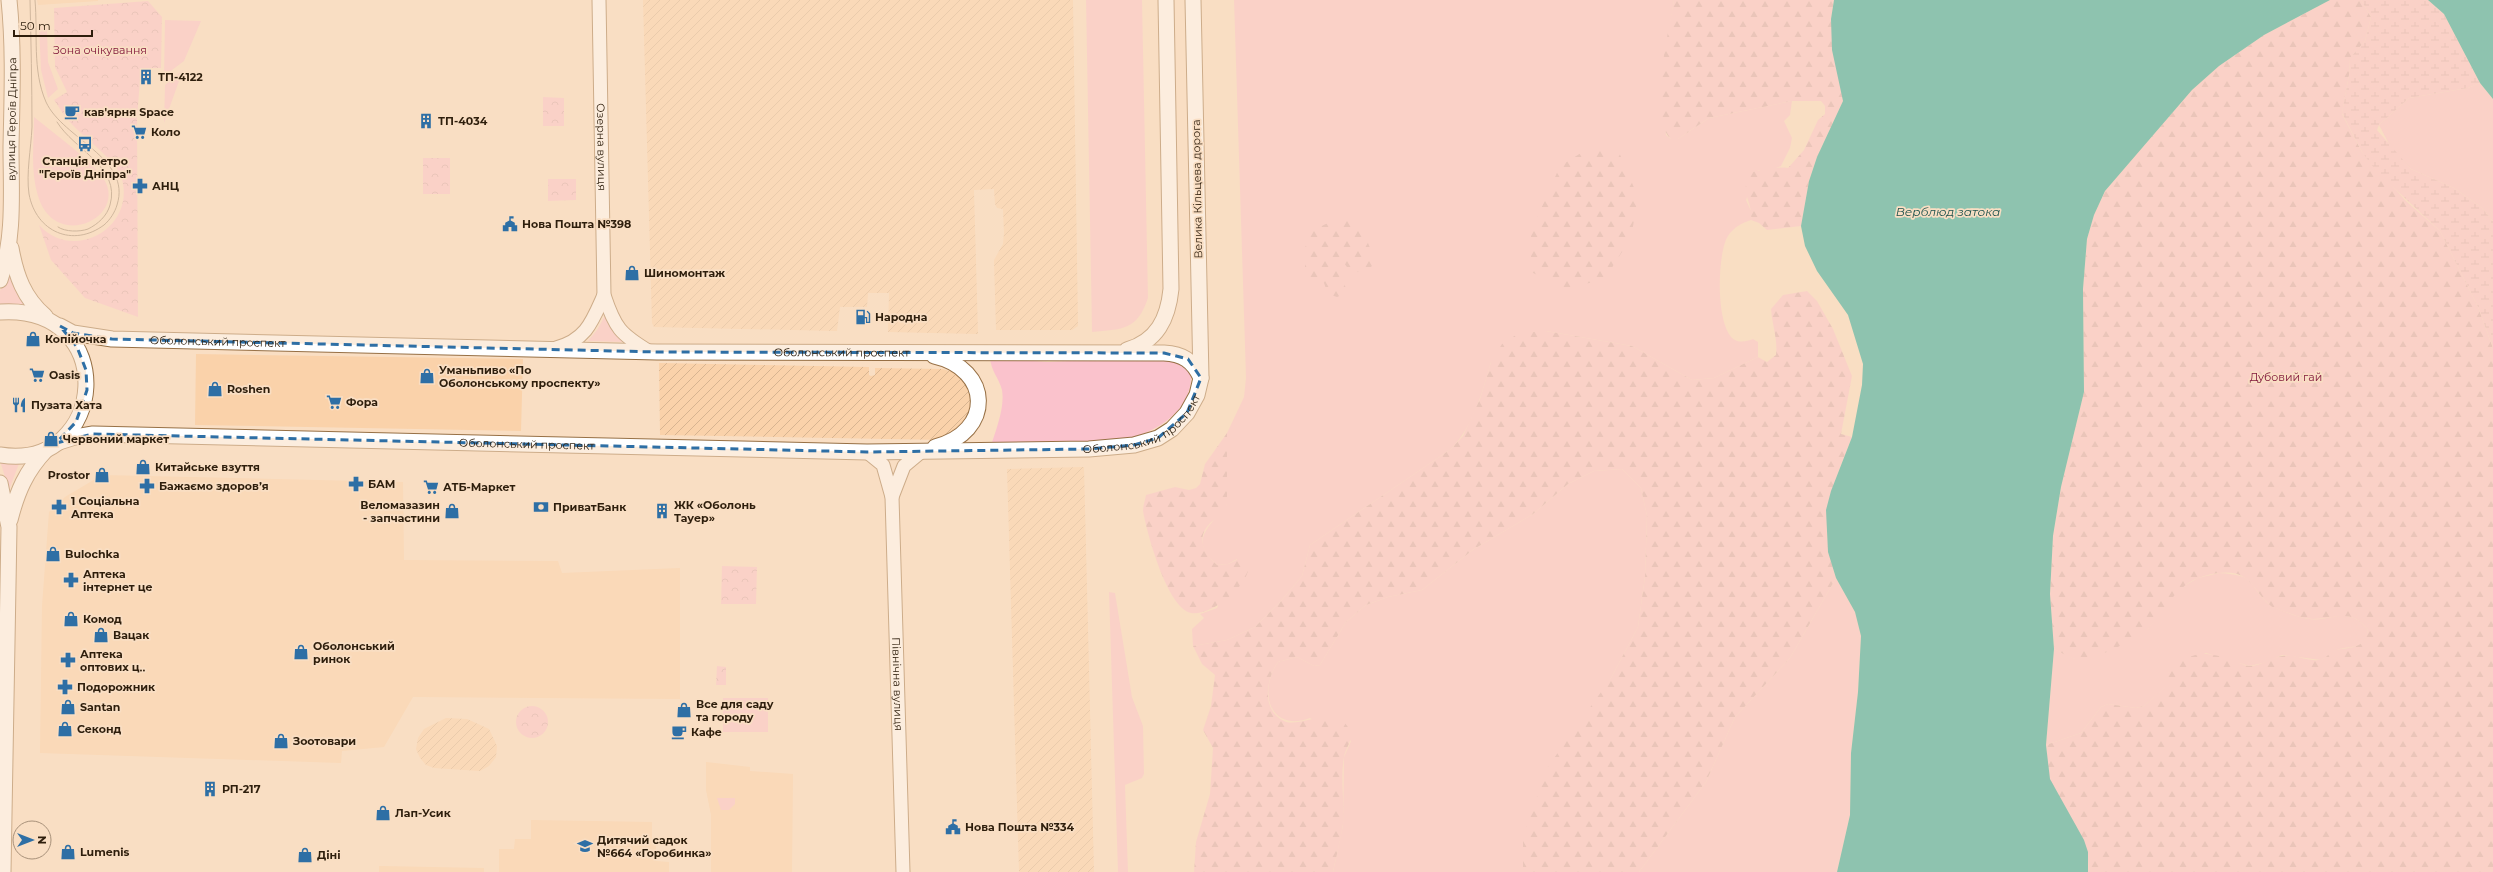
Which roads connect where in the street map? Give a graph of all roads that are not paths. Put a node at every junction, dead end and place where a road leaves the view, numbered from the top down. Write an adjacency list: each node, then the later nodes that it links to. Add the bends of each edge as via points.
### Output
1 (9, 0): 5 (main road, вулиця Героїв Дніпра, via 12,77)
2 (599, 0): 7 (street, Озерна вулиця)
3 (1166, 0): 12 (main road, via 1171,289 1169,310 1162,326 1151,338 1138,347)
4 (1193, 0): 14 (main road, Велика Кільцева дорога)
5 (10, 238): 6 (main road, вулиця Героїв Дніпра); 9 (main road, вулиця Героїв Дніпра, via 20,283 34,306)
6 (0, 280)
7 (604, 295): 10 (street, via 592,323 582,336 570,345); 11 (street, via 613,321 623,334)
8 (0, 312): 9 (main road, via 29,313)
9 (55, 323): 10 (main road, Оболонський проспект, via 74,333 112,339); 15 (main road, via 77,347 86,370 87,390 76,422)
10 (554, 349): 11 (main road, Оболонський проспект)
11 (650, 352): 13 (main road, Оболонський проспект)
12 (1120, 352): 13 (main road, Оболонський проспект); 14 (main road, Оболонський проспект, via 1177,354 1193,364)
13 (921, 353): 16 (main road, via 945,358 960,365 977,391 978,405 974,420 962,436 947,444)
14 (1201, 378): 16 (main road, Оболонський проспект, via 1192,406 1180,421 1168,432 1134,446)
15 (51, 446): 17 (main road, Оболонський проспект, via 93,434); 18 (main road, Оболонський проспект, via 21,455); 21 (main road, via 32,464 22,482)
16 (922, 451): 17 (main road, Оболонський проспект); 20 (street, Північна вулиця, via 904,466)
17 (867, 452): 20 (street, Північна вулиця, via 883,465)
18 (0, 455)
19 (0, 483): 21 (main road)
20 (892, 497): 23 (street, Північна вулиця)
21 (8, 527): 22 (main road)
22 (3, 872)
23 (903, 872)

